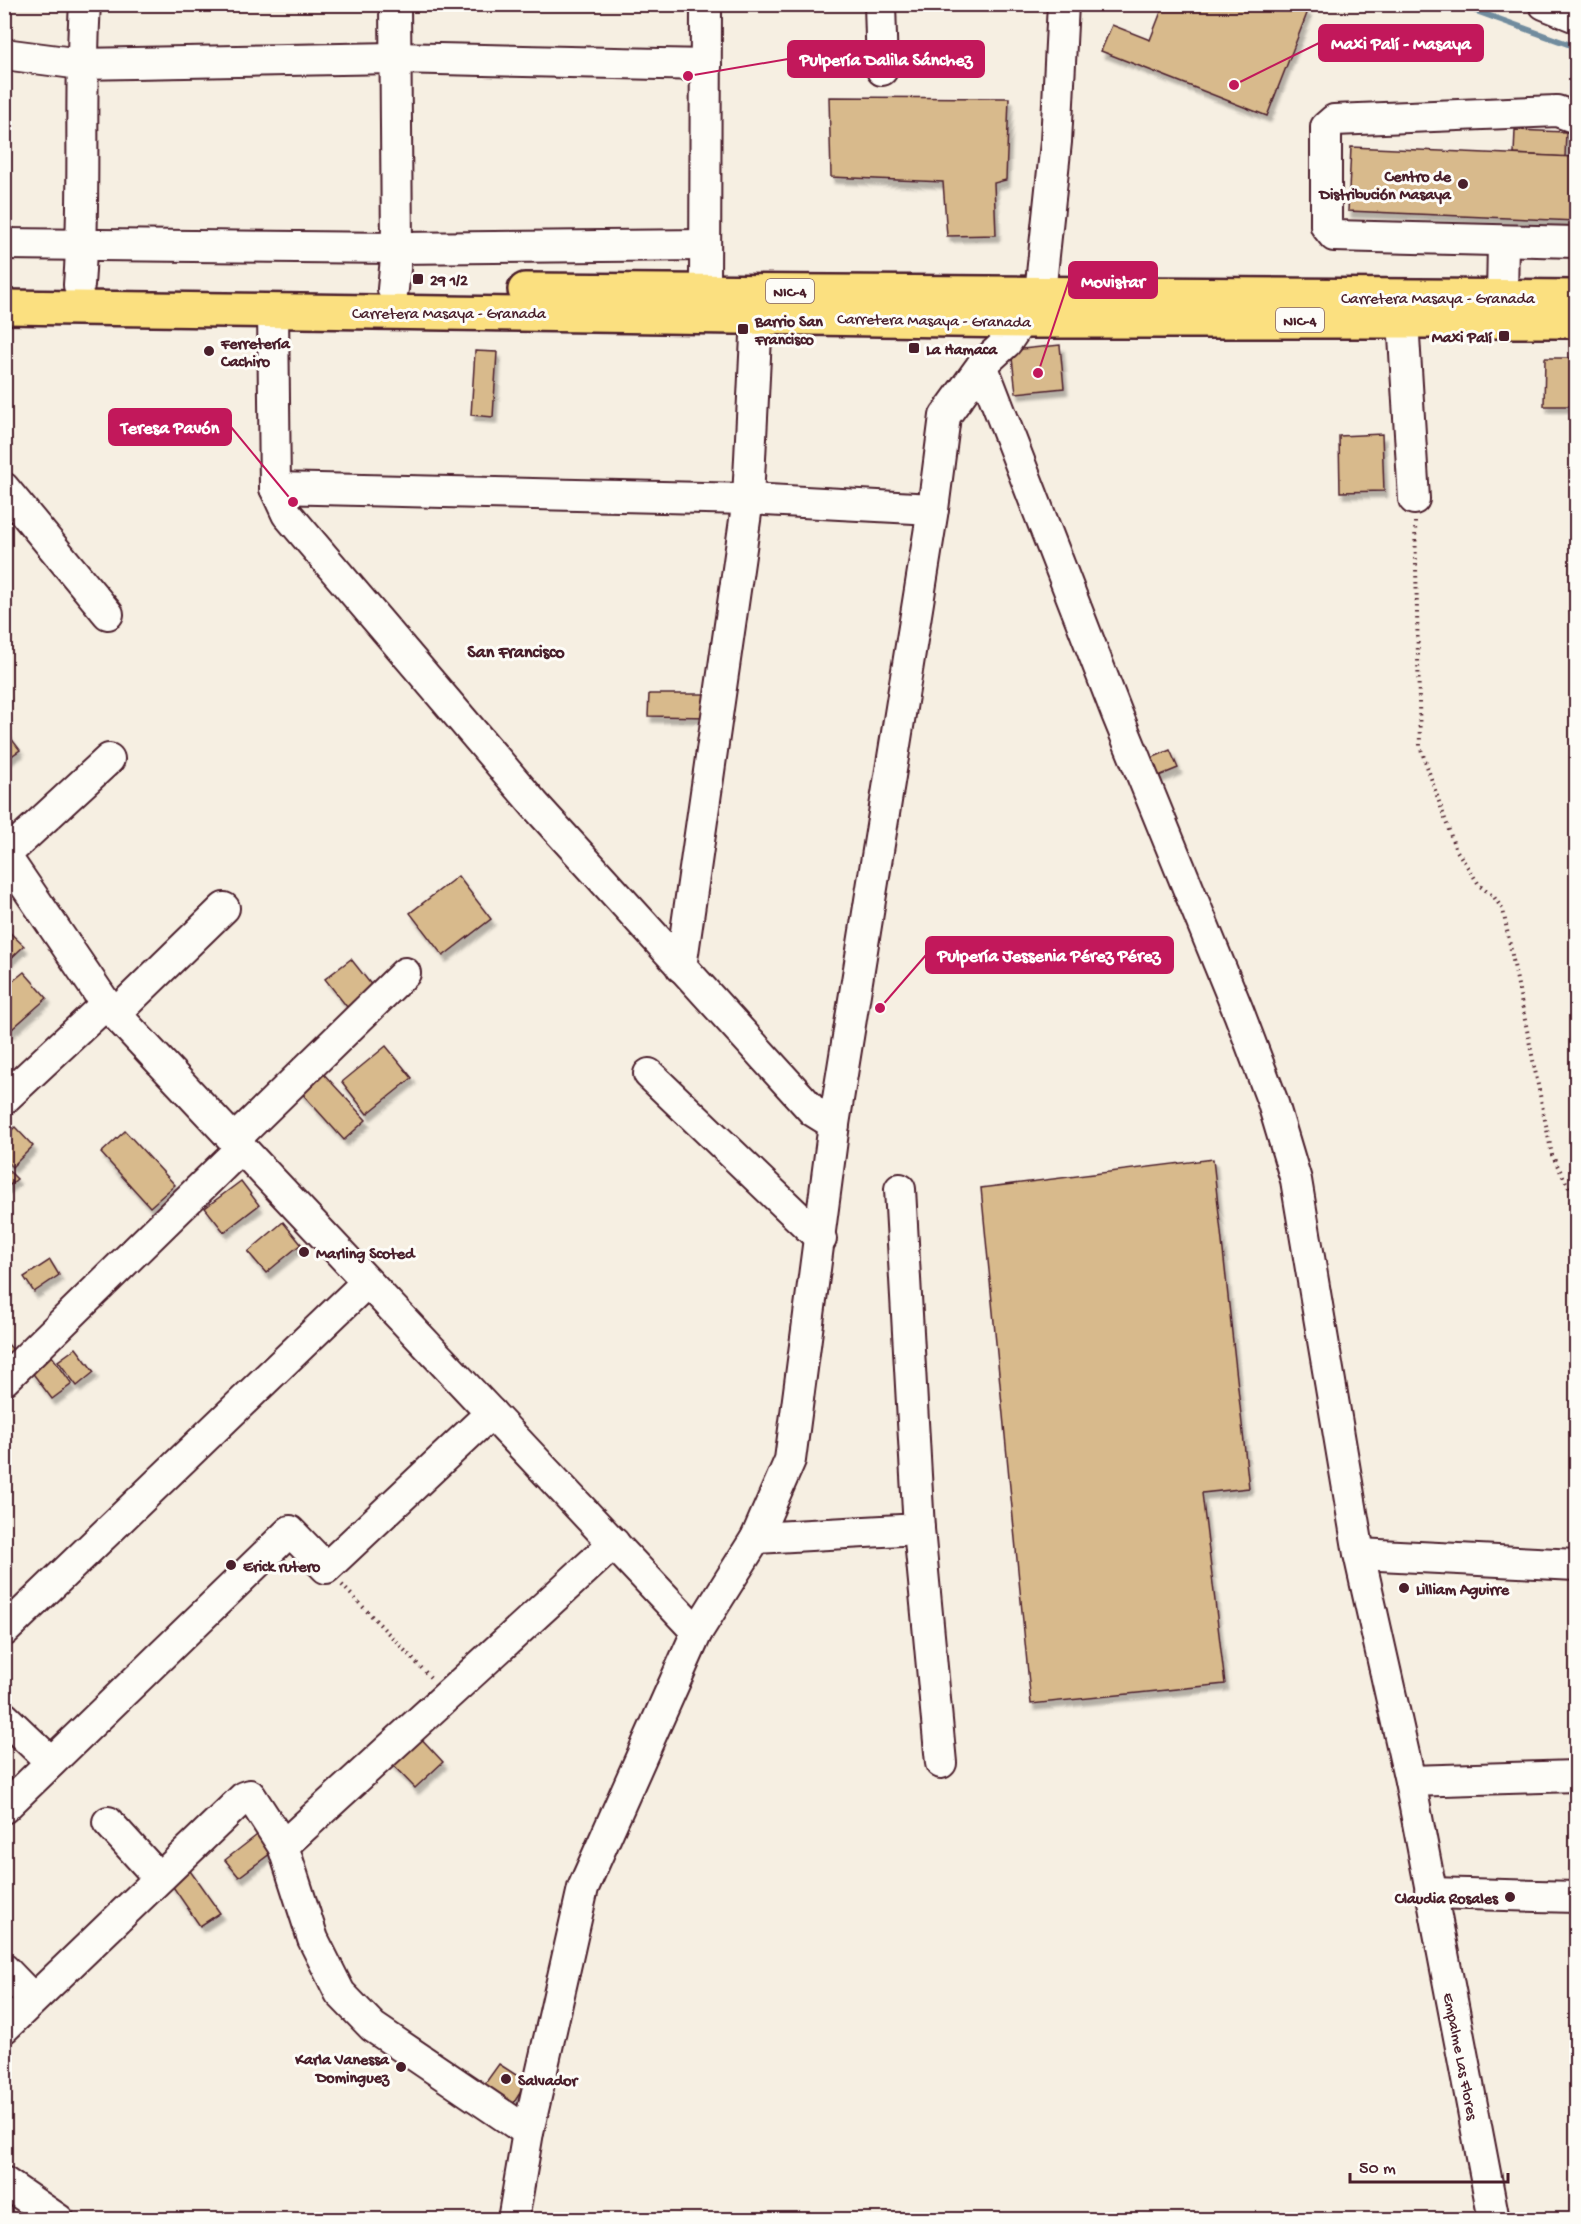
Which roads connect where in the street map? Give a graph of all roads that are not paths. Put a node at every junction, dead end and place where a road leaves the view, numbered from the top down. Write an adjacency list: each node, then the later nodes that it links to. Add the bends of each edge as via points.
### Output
1 (85, 4): 10 (street)
2 (395, 4): 9 (street)
3 (706, 4): 11 (street)
4 (880, 4): 12 (street)
5 (1063, 4): 24 (street, via 1056,142)
6 (1544, 4): 7 (street)
7 (1576, 16)
8 (4, 54): 10 (street)
9 (394, 58): 10 (street); 11 (street); 19 (street)
10 (81, 64): 17 (street)
11 (706, 65): 18 (street)
12 (882, 70)
13 (1576, 118): 14 (street, via 1557,111 1334,120 1326,127 1326,226 1334,236)
14 (1503, 242): 15 (street); 25 (street)
15 (1576, 242)
16 (4, 244): 17 (street)
17 (82, 244): 19 (street); 21 (street)
18 (705, 245): 19 (street); 23 (street)
19 (397, 248): 22 (street)
20 (4, 285): 21 (highway, Carretera Masaya - Granada / NIC-4)
21 (79, 285): 22 (highway, Carretera Masaya - Granada / NIC-4)
22 (393, 289): 23 (highway, Carretera Masaya - Granada / NIC-4)
23 (705, 290): 24 (highway, Carretera Masaya - Granada / NIC-4)
24 (1040, 293): 25 (highway, Carretera Masaya - Granada / NIC-4); 31 (street)
25 (1503, 297): 26 (highway, Carretera Masaya - Granada / NIC-4)
26 (1576, 297)
27 (4, 307): 28 (highway, Carretera Masaya - Granada / NIC-4)
28 (273, 311): 29 (highway, Carretera Masaya - Granada / NIC-4); 35 (street)
29 (757, 316): 31 (highway, Carretera Masaya - Granada / NIC-4); 36 (street)
30 (1403, 320): 31 (highway, Carretera Masaya - Granada / NIC-4); 32 (highway, Carretera Masaya - Granada / NIC-4); 37 (street)
31 (1023, 321): 33 (street)
32 (1576, 321)
33 (982, 365): 38 (street, via 945,417); 58 (street, Empalme Las Flores, via 1272,1100 1296,1180)
34 (4, 488): 39 (street)
35 (275, 488): 36 (street); 43 (street, via 287,514 534,804)
36 (748, 499): 38 (street); 43 (street)
37 (1414, 499)
38 (933, 508): 48 (street)
39 (108, 614)
40 (109, 759): 41 (street)
41 (5, 854): 45 (street)
42 (224, 908): 45 (street)
43 (681, 967): 48 (street, via 813,1111)
44 (405, 973): 49 (street)
45 (110, 1009): 47 (street); 49 (street)
46 (649, 1074): 51 (street)
47 (4, 1099)
48 (834, 1124): 51 (street)
49 (237, 1144): 52 (street); 53 (street)
50 (900, 1189): 55 (street)
51 (821, 1239): 56 (street, via 790,1460)
52 (367, 1282): 54 (street); 60 (street)
53 (4, 1380)
54 (491, 1413): 57 (street); 63 (street, via 326,1568 290,1531)
55 (919, 1528): 56 (street); 64 (street)
56 (756, 1538): 61 (street)
57 (614, 1543): 61 (street); 69 (street)
58 (1359, 1554): 59 (street); 66 (street, Empalme Las Flores)
59 (1576, 1565)
60 (4, 1632)
61 (698, 1632): 76 (street, via 583,1888)
62 (4, 1717): 63 (street)
63 (51, 1762): 67 (street)
64 (941, 1763)
65 (1576, 1776): 66 (street)
66 (1410, 1781): 71 (street, Empalme Las Flores)
67 (4, 1808)
68 (108, 1822): 70 (street)
69 (283, 1846): 70 (street, via 250,1796 244,1797); 76 (street, via 313,1939 340,1993 373,2027)
70 (159, 1878): 74 (street)
71 (1430, 1893): 72 (street); 80 (street, Empalme Las Flores)
72 (1576, 1897)
73 (4, 1969): 74 (street)
74 (33, 1999): 75 (street)
75 (4, 2028)
76 (528, 2132): 79 (street)
77 (4, 2182): 78 (street)
78 (59, 2220)
79 (513, 2220)
80 (1494, 2220)

